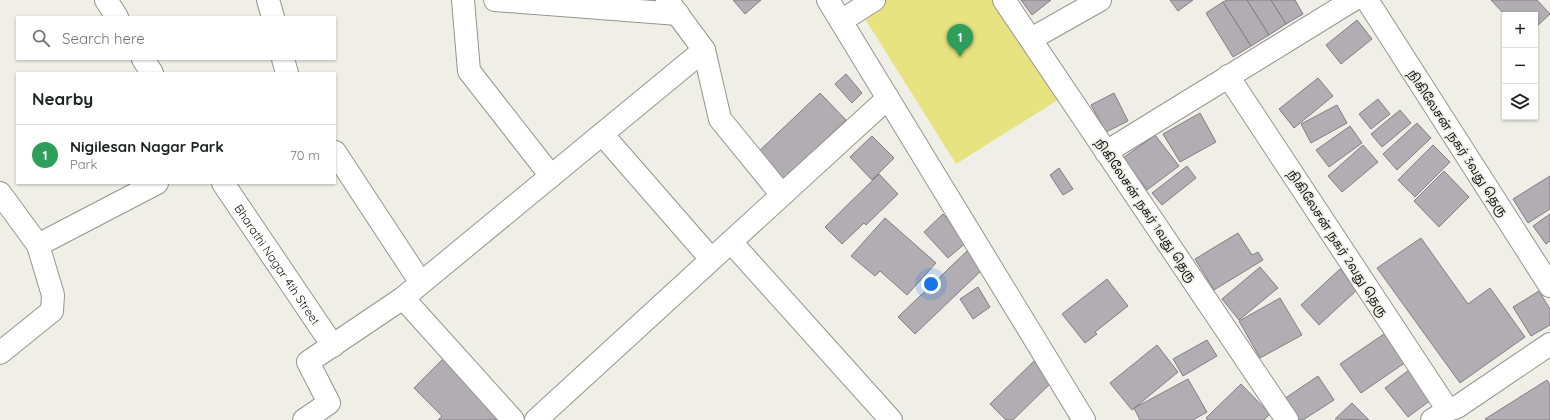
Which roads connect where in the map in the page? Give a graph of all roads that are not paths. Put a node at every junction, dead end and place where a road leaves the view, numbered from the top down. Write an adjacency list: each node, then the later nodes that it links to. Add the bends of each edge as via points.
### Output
1 (106, 0): 12 (street)
2 (268, 0): 13 (street)
3 (463, 0): 26 (street, via 469,71)
4 (495, 0): 11 (street)
5 (828, 0): 14 (street)
6 (874, 0): 14 (street)
7 (1004, 0): 15 (street, நிகிலேசன் நகர் 1வது தெரு)
8 (1100, 0): 15 (street)
9 (1353, 0): 21 (street)
10 (1367, 0): 35 (street, நிகிலேசன் நகர் 3வது தெரு)
11 (672, 7): 16 (street)
12 (116, 16)
13 (273, 16)
14 (841, 21): 22 (street)
15 (1031, 39): 24 (street, நிகிலேசன் நகர் 1வது தெரு)
16 (704, 50): 23 (street); 30 (street, via 720,119)
17 (144, 60): 19 (street)
18 (283, 60): 20 (street)
19 (151, 72)
20 (287, 72)
21 (1228, 76): 24 (street); 40 (street, நிகிலேசன் நகர் 2வது தெரு)
22 (888, 98): 30 (street); 45 (street)
23 (602, 134): 26 (street); 33 (street)
24 (1106, 152): 46 (street, நிகிலேசன் நகர் 1வது தெரு)
25 (336, 154): 34 (street)
26 (552, 176): 34 (street)
27 (155, 184): 32 (street)
28 (224, 184): 38 (street, Bharathi Nagar 4th Street)
29 (0, 193): 32 (street)
30 (782, 195): 31 (street)
31 (731, 242): 33 (street); 44 (street)
32 (38, 245): 39 (street, via 53,295 52,311)
33 (711, 260): 43 (street)
34 (421, 283): 36 (street)
35 (1550, 286)
36 (403, 298): 38 (street); 42 (street)
37 (1550, 344): 40 (street)
38 (333, 346): 41 (street, via 308,362 329,404)
39 (0, 353)
40 (1451, 414)
41 (304, 420)
42 (514, 420)
43 (536, 420)
44 (891, 420)
45 (1084, 420)
46 (1287, 420)

